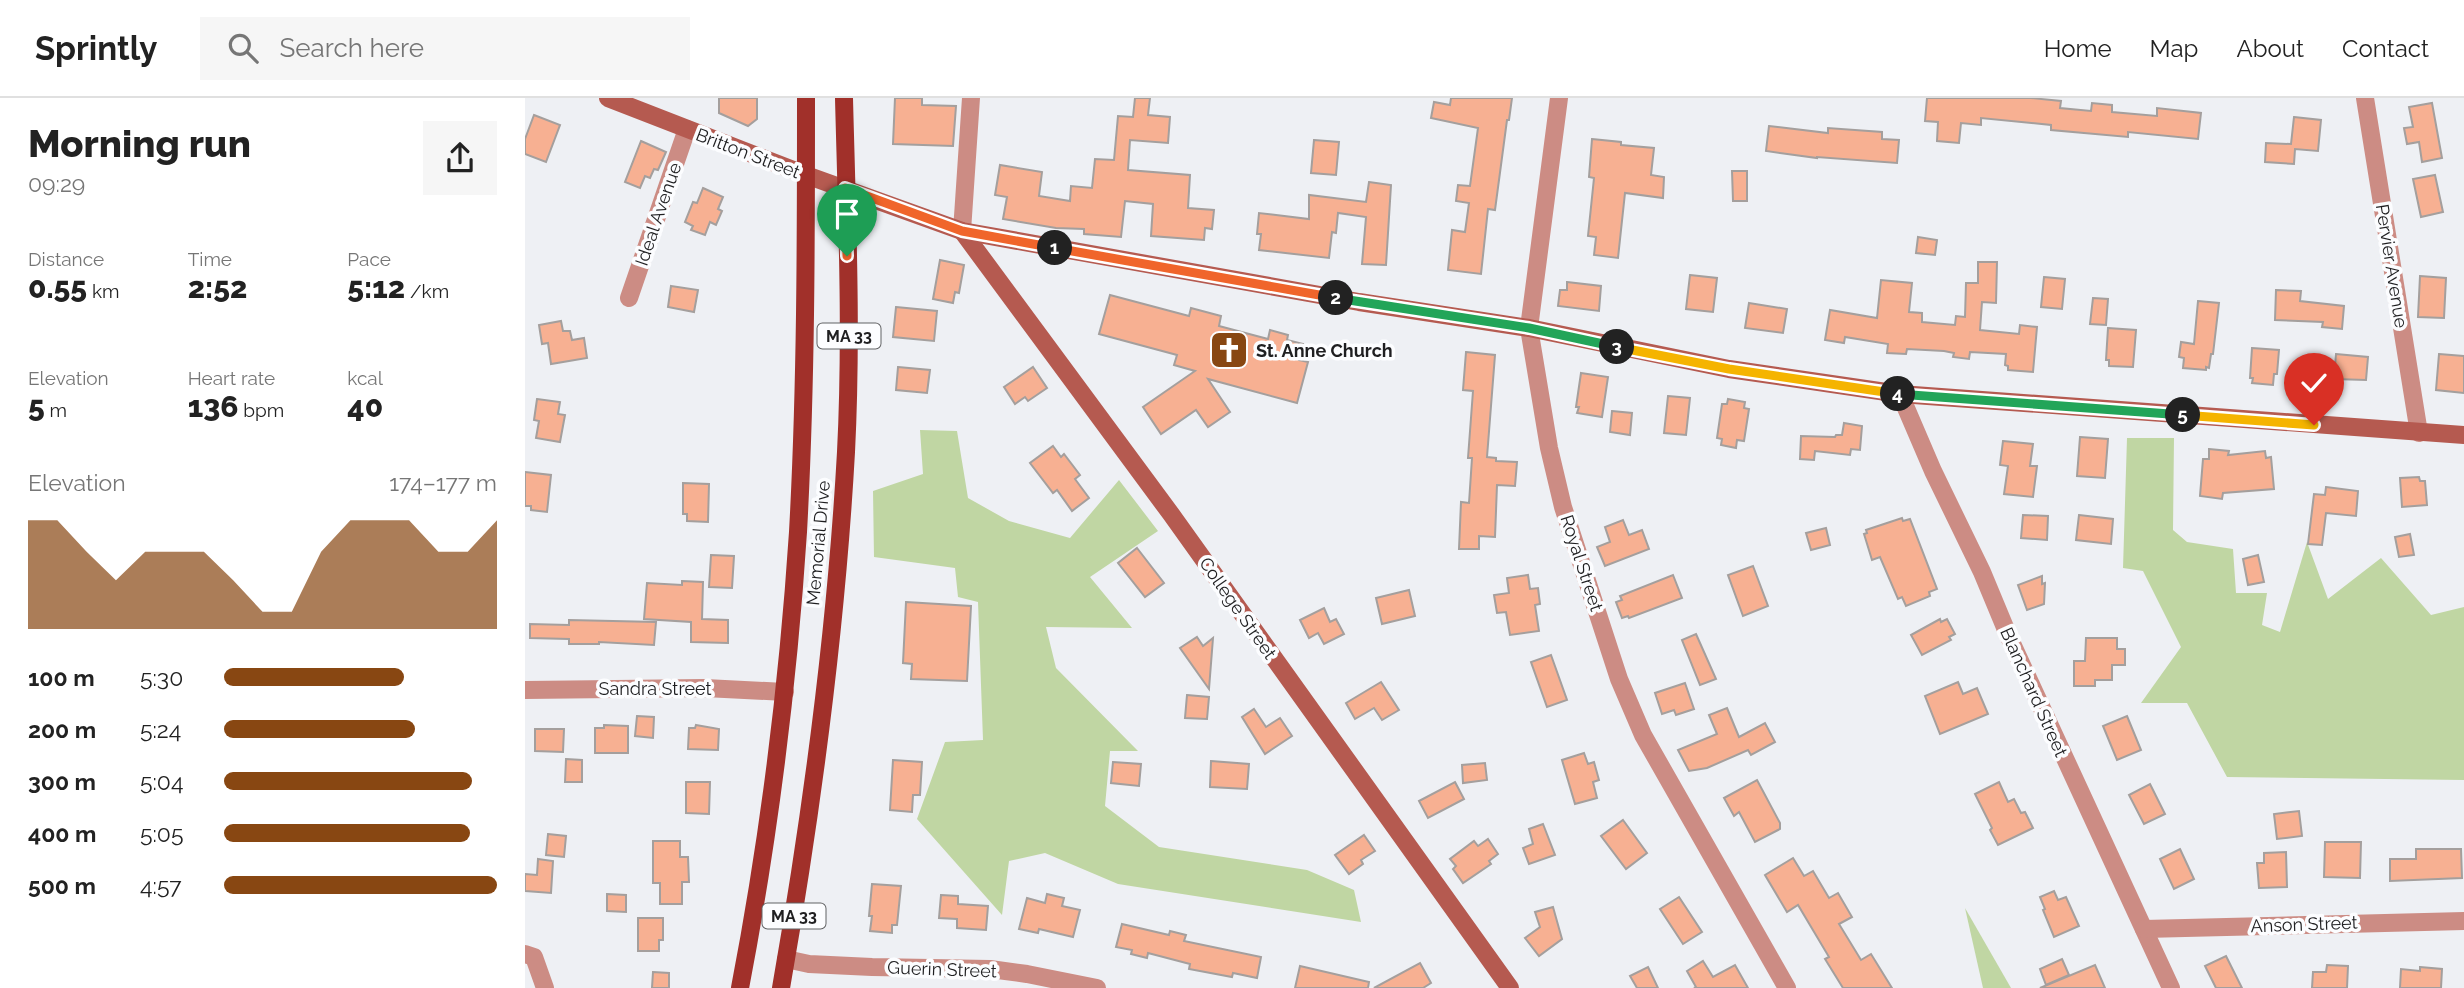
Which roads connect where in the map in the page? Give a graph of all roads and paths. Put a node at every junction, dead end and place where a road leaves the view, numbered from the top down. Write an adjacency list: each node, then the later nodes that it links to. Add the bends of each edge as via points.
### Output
1 (608, 98): 7 (street, Britton Street)
2 (806, 98): 8 (main road, Memorial Drive / MA 33)
3 (844, 98): 9 (main road, Memorial Drive / MA 33)
4 (971, 98): 10 (street)
5 (1559, 98): 12 (street, Royal Street)
6 (2365, 98): 14 (street, Pervier Avenue)
7 (687, 129): 8 (street, Britton Street); 11 (street, Ideal Avenue)
8 (806, 175): 9 (street, Britton Street); 17 (main road, Memorial Drive / MA 33, via 800,471)
9 (845, 188): 10 (street, Britton Street); 21 (main road, Memorial Drive / MA 33, via 849,382 841,523 820,735)
10 (962, 231): 12 (street, Britton Street); 26 (street, College Street, via 1156,492)
11 (629, 298)
12 (1529, 328): 13 (street, Britton Street, via 1729,369); 27 (street, Royal Street, via 1563,507 1619,679 1643,734)
13 (1901, 394): 14 (street, Britton Street); 19 (street, Blanchard Street)
14 (2420, 433): 15 (street, Britton Street)
15 (2464, 435)
16 (525, 690): 17 (street, Sandra Street)
17 (785, 692): 23 (main road, Memorial Drive / MA 33, via 762,867)
18 (2464, 920): 19 (street, Anson Street)
19 (2144, 929): 28 (street, Blanchard Street)
20 (525, 954): 22 (street, via 534,957)
21 (786, 959): 24 (main road, Memorial Drive / MA 33); 25 (street, Guerin Street, via 809,964 990,969)
22 (545, 988)
23 (740, 988)
24 (781, 988)
25 (1097, 988)
26 (1510, 988)
27 (1787, 988)
28 (2171, 988)

